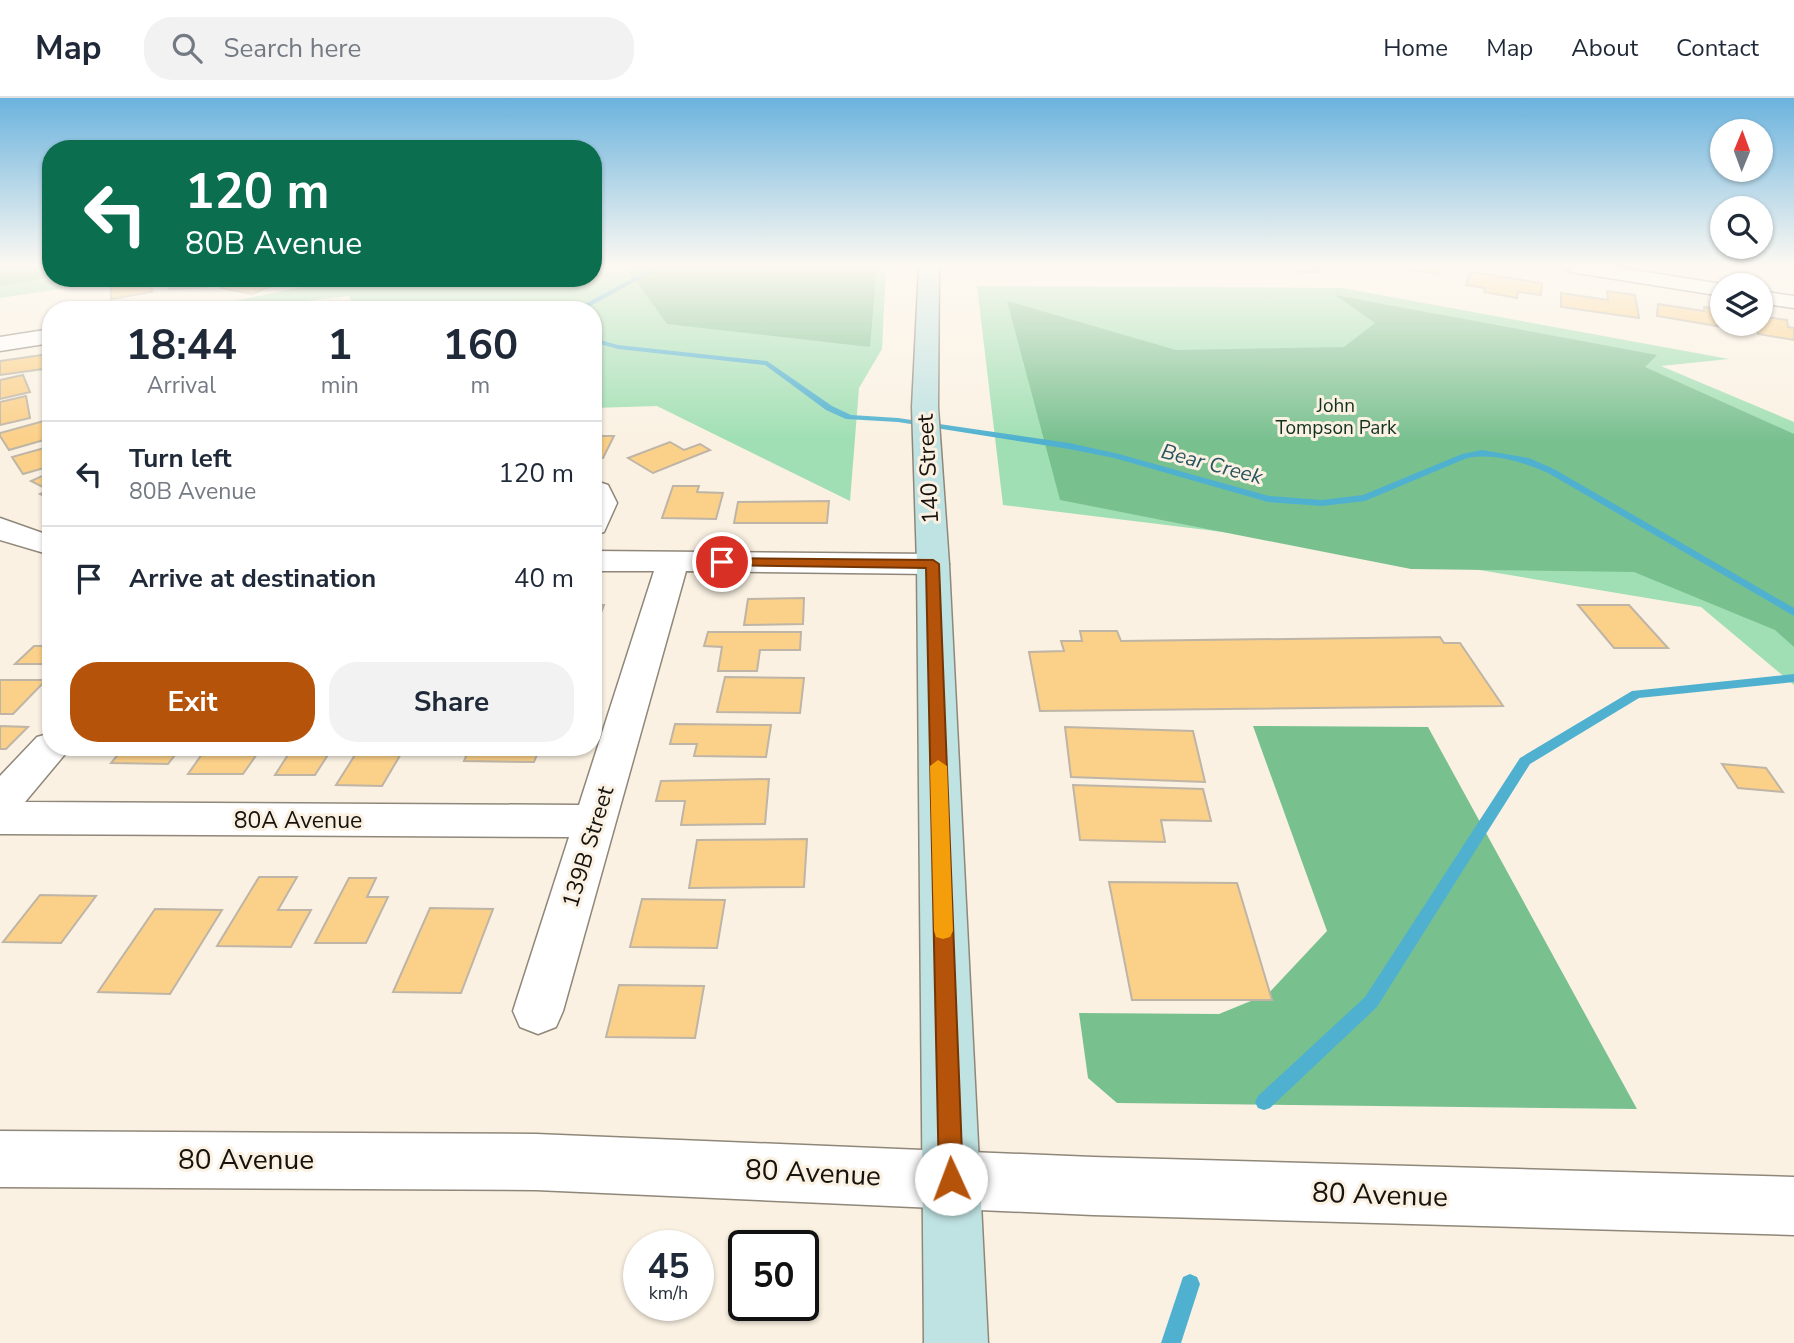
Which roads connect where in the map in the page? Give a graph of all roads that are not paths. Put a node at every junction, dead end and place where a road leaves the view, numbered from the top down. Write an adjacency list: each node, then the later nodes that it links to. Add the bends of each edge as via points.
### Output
1 (927, 324): 8 (main road, 140 Street, via 925,407)
2 (42, 337): 3 (street)
3 (0, 344)
4 (0, 527): 5 (street)
5 (42, 543)
6 (602, 561): 7 (street)
7 (673, 562): 8 (street); 12 (street, 139B Street)
8 (933, 564): 15 (main road, 140 Street)
9 (43, 756): 10 (street)
10 (0, 803)
11 (0, 818): 12 (street, 80A Avenue)
12 (595, 821): 13 (street, 139B Street)
13 (538, 1011)
14 (0, 1159): 15 (street, 80 Avenue, via 537,1161)
15 (951, 1179): 16 (street, 80 Avenue); 17 (main road, 140 Street)
16 (1794, 1206)
17 (956, 1343)

